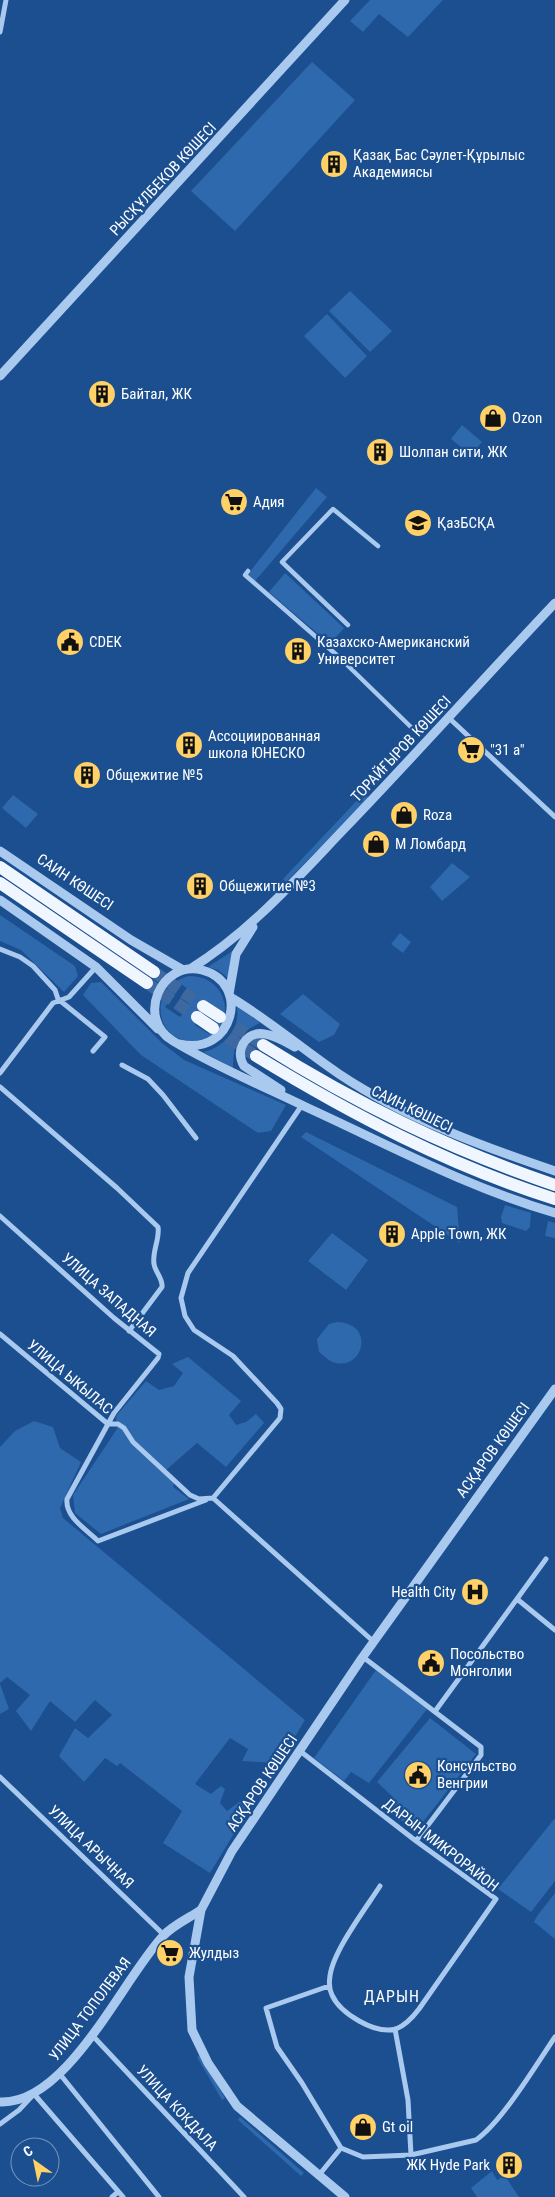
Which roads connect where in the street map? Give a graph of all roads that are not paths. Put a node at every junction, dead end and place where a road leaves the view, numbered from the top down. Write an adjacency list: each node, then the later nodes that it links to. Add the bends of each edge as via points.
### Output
1 (6, 0): 3 (street)
2 (345, 0): 4 (street, РЫСҚҰЛБЕКОВ КӨШЕСІ)
3 (0, 32)
4 (0, 376)
5 (378, 546): 8 (street, via 333,509 282,562)
6 (248, 570): 10 (street, via 245,575 339,656)
7 (555, 602): 9 (street, ТОРАЙҒЫРОВ КӨШЕСІ)
8 (348, 625)
9 (449, 718): 11 (street); 16 (street, ТОРАЙҒЫРОВ КӨШЕСІ)
10 (414, 730)
11 (555, 817)
12 (0, 851): 19 (street, САИН КӨШЕСІ, via 130,940)
13 (0, 867): 20 (main road)
14 (0, 883): 21 (main road)
15 (0, 900): 18 (street)
16 (264, 913): 19 (street, via 226,946); 22 (street, via 236,954)
17 (0, 950): 23 (street, via 33,966 55,990)
18 (96, 967): 23 (street, via 69,997); 26 (street)
19 (187, 970): 22 (street, via 215,976); 26 (street, via 175,974 162,985 154,1001 156,1021)
20 (154, 972)
21 (147, 983)
22 (229, 996): 27 (street, via 230,1016 221,1034 201,1046); 31 (street)
23 (58, 1000): 29 (street, via 105,1037); 33 (street)
24 (200, 1012): 25 (main road)
25 (216, 1023)
26 (168, 1038): 27 (street)
27 (180, 1044): 35 (street, via 218,1066)
28 (263, 1045): 38 (main road, САИН КӨШЕСІ, via 342,1093 404,1125)
29 (93, 1051)
30 (256, 1056): 39 (main road, САИН КӨШЕСІ, via 334,1103 425,1149 481,1173)
31 (317, 1057): 35 (street, via 267,1034 251,1035 242,1045 240,1052 244,1066); 37 (street, via 367,1091 407,1112 472,1141)
32 (122, 1065): 36 (street, via 148,1079)
33 (0, 1073)
34 (0, 1087): 42 (street, via 158,1227 154,1265 162,1279 162,1287)
35 (302, 1105): 40 (street, via 421,1162 495,1193); 46 (street, via 188,1273 181,1298 185,1316 194,1330 233,1356 281,1409 280,1418)
36 (196, 1138)
37 (555, 1171)
38 (555, 1185)
39 (555, 1198)
40 (555, 1213)
41 (0, 1216): 42 (street, УЛИЦА ЗАПАДНАЯ)
42 (129, 1331): 45 (street, УЛИЦА ЗАПАДНАЯ, via 159,1354)
43 (0, 1334): 45 (street, УЛИЦА ЫКЫЛАС)
44 (555, 1389): 50 (street, АСҚАРОВ КӨШЕСІ)
45 (108, 1424): 46 (street, via 124,1428 133,1442 190,1495 199,1499); 46 (street, УЛИЦА ЫКЫЛАС, via 66,1506 69,1513 98,1541)
46 (213, 1498): 50 (street)
47 (546, 1560): 48 (street)
48 (517, 1599): 49 (street); 52 (street)
49 (555, 1630)
50 (374, 1642): 51 (street, АСҚАРОВ КӨШЕСІ)
51 (363, 1657): 52 (street); 53 (street, АСҚАРОВ КӨШЕСІ)
52 (436, 1710): 55 (street, via 481,1746 481,1756)
53 (300, 1751): 55 (street, ДАРЫН МИКРОРАЙОН); 57 (street, АСҚАРОВ КӨШЕСІ, via 232,1851)
54 (0, 1777): 58 (street, УЛИЦА АРЫЧНАЯ)
55 (416, 1841): 60 (street, ДАРЫН МИКРОРАЙОН, via 496,1900 419,2010)
56 (380, 1886): 59 (street, via 334,1959)
57 (201, 1910): 58 (street, УЛИЦА ТОПОЛЕВАЯ); 69 (street, АСҚАРОВ КӨШЕСІ, via 188,1977 192,2030 208,2063 237,2106)
58 (164, 1935): 61 (street, УЛИЦА ТОПОЛЕВАЯ)
59 (329, 1986): 60 (street, via 338,2004 349,2014 376,2028); 67 (street, via 266,2008 278,2047)
60 (395, 2029): 68 (street, via 408,2100)
61 (92, 2035): 63 (street, УЛИЦА ТОПОЛЕВАЯ); 74 (street, УЛИЦА КОКДАЛА)
62 (555, 2037): 68 (street, via 484,2134 476,2140)
63 (59, 2073): 64 (street, УЛИЦА ТОПОЛЕВАЯ); 73 (street)
64 (34, 2094): 65 (street); 66 (street, УЛИЦА ТОПОЛЕВАЯ); 70 (street)
65 (0, 2102)
66 (0, 2124)
67 (341, 2148): 68 (street, via 363,2158); 69 (street)
68 (411, 2155)
69 (319, 2175): 75 (street, АСҚАРОВ КӨШЕСІ)
70 (118, 2192): 71 (street); 72 (street)
71 (112, 2197)
72 (123, 2197)
73 (159, 2197)
74 (244, 2197)
75 (345, 2197)

